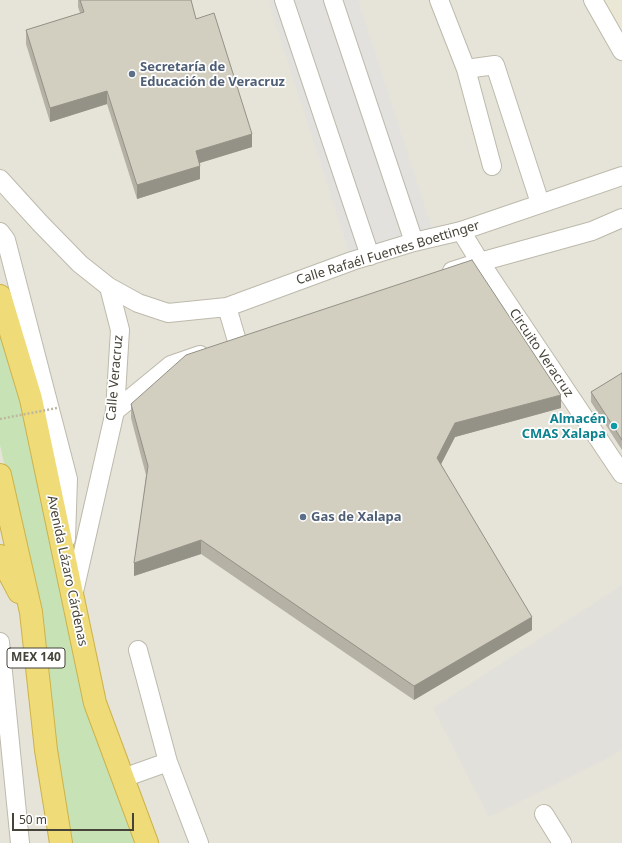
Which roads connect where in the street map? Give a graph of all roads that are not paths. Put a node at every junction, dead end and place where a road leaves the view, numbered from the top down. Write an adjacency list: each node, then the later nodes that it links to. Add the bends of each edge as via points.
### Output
1 (284, 0): 16 (street)
2 (333, 0): 15 (street)
3 (439, 0): 7 (street)
4 (593, 0): 5 (street)
5 (616, 26): 6 (street)
6 (622, 50)
7 (466, 69): 8 (street); 11 (street, via 495,65)
8 (492, 166)
9 (622, 176): 11 (street, Calle Rafaél Fuentes Boettinger)
10 (0, 179): 19 (street, via 80,264)
11 (540, 203): 13 (street, Calle Rafaél Fuentes Boettinger)
12 (622, 218): 17 (street, via 592,231)
13 (461, 231): 15 (street, Calle Rafaél Fuentes Boettinger); 17 (street, Circuito Veracruz)
14 (0, 232): 26 (street, via 6,240 68,479)
15 (414, 242): 16 (street, Calle Rafaél Fuentes Boettinger)
16 (370, 256): 21 (street, Calle Rafaél Fuentes Boettinger)
17 (480, 262): 18 (street); 23 (street, Circuito Veracruz)
18 (435, 277)
19 (109, 286): 21 (street, Calle Rafaél Fuentes Boettinger, via 138,303 168,313); 22 (street, Calle Veracruz, via 120,330)
20 (0, 296): 26 (highway, Avenida Lázaro Cárdenas / MEX 140, via 31,399)
21 (227, 306): 22 (street, via 232,343 171,365)
22 (115, 410): 27 (street, Calle Veracruz)
23 (622, 474)
24 (0, 475): 28 (highway, MEX 140)
25 (0, 556): 28 (highway)
26 (65, 561): 27 (highway, Avenida Lázaro Cárdenas / MEX 140)
27 (73, 597): 32 (highway, Avenida Lázaro Cárdenas / MEX 140, via 95,703)
28 (31, 612): 35 (highway, MEX 140, via 46,750)
29 (0, 642): 34 (street)
30 (138, 650): 31 (street)
31 (168, 762): 32 (street); 37 (street)
32 (123, 778): 36 (highway, Avenida Lázaro Cárdenas / MEX 140)
33 (544, 814): 38 (street)
34 (20, 843)
35 (61, 843)
36 (147, 843)
37 (199, 843)
38 (562, 843)

